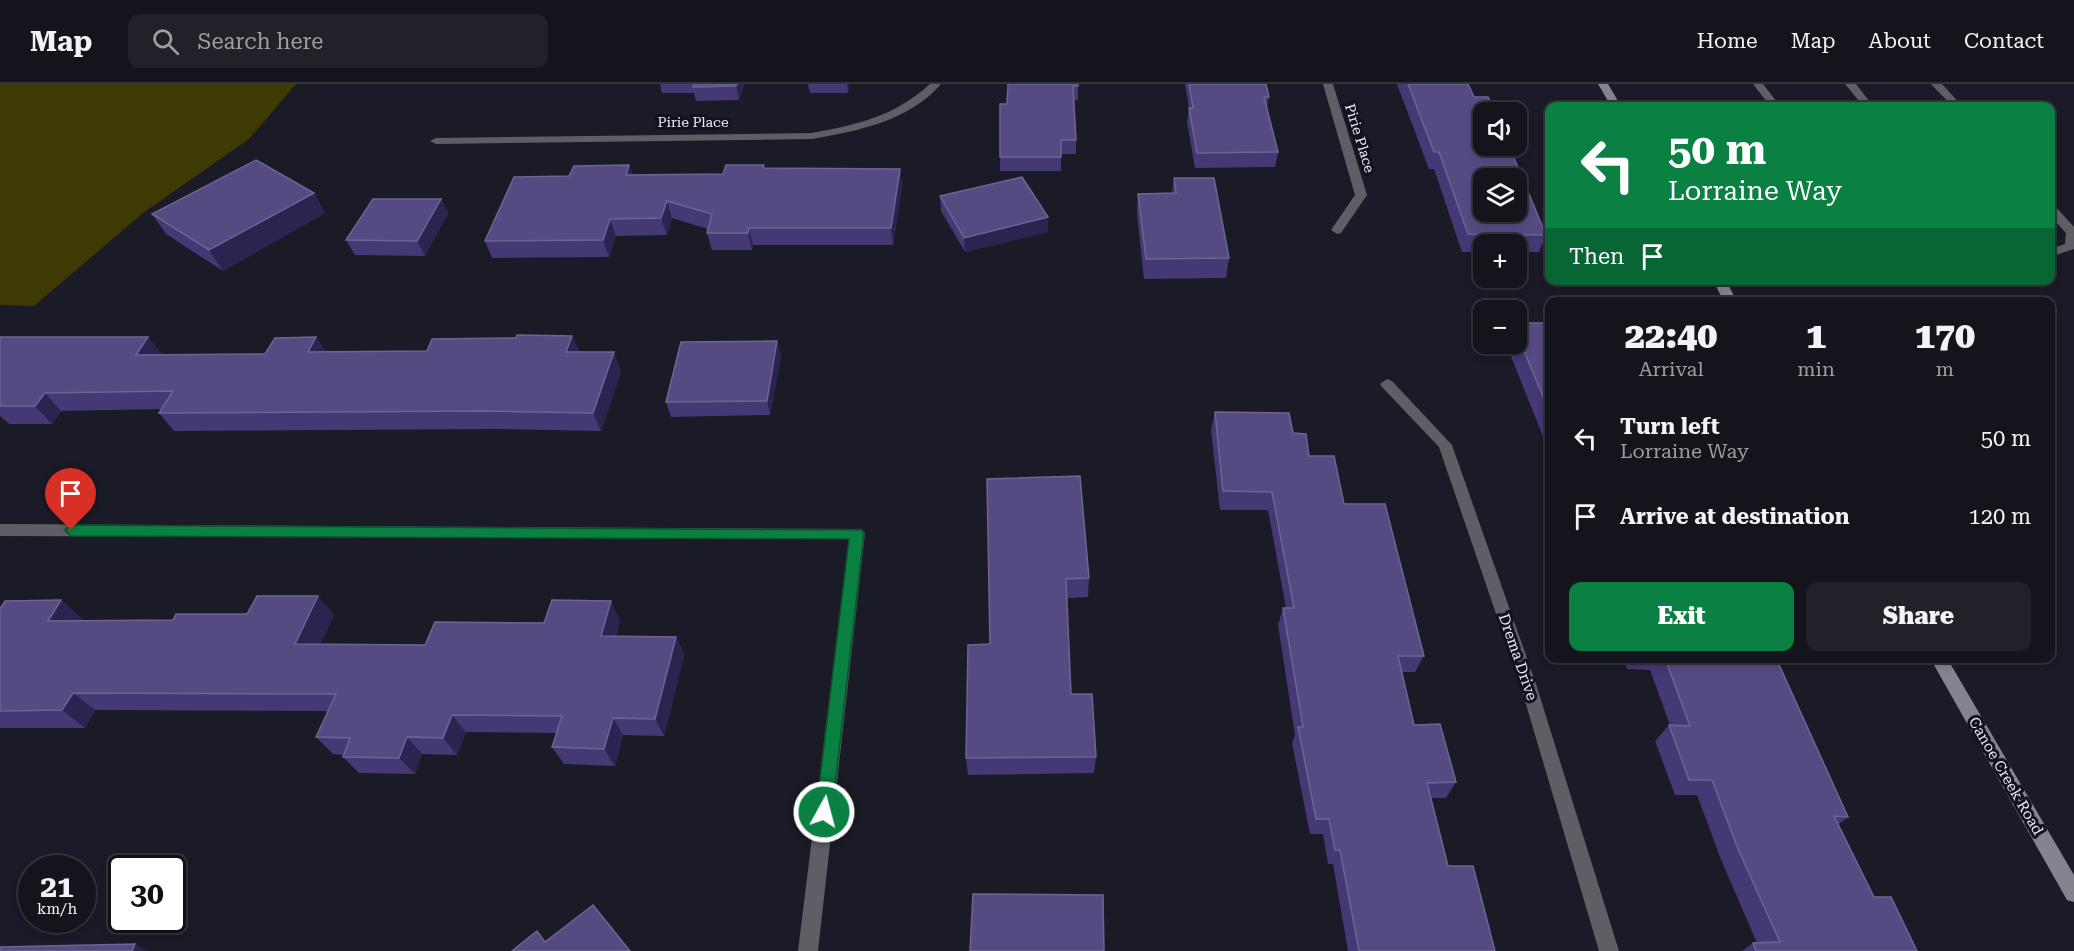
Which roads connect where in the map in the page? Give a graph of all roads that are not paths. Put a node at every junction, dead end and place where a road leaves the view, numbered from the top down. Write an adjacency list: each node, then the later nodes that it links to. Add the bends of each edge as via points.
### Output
1 (936, 84): 11 (street, Pirie Place, via 917,101 866,126 812,136)
2 (1328, 84): 13 (street, Pirie Place, via 1361,195)
3 (1603, 84): 7 (main road)
4 (1758, 84): 8 (street)
5 (1850, 84): 9 (street)
6 (1936, 84): 10 (street)
7 (1614, 102)
8 (1772, 102)
9 (1865, 102)
10 (1953, 102)
11 (436, 141)
12 (2055, 213): 14 (street, via 2072,232 2071,246)
13 (1337, 230)
14 (2055, 251)
15 (1387, 384): 20 (street, Drema Drive, via 1445,445 1528,684)
16 (0, 530): 19 (street, via 857,533)
17 (1941, 663): 18 (main road, Canoe Creek Road)
18 (2074, 893)
19 (808, 951)
20 (1609, 951)

